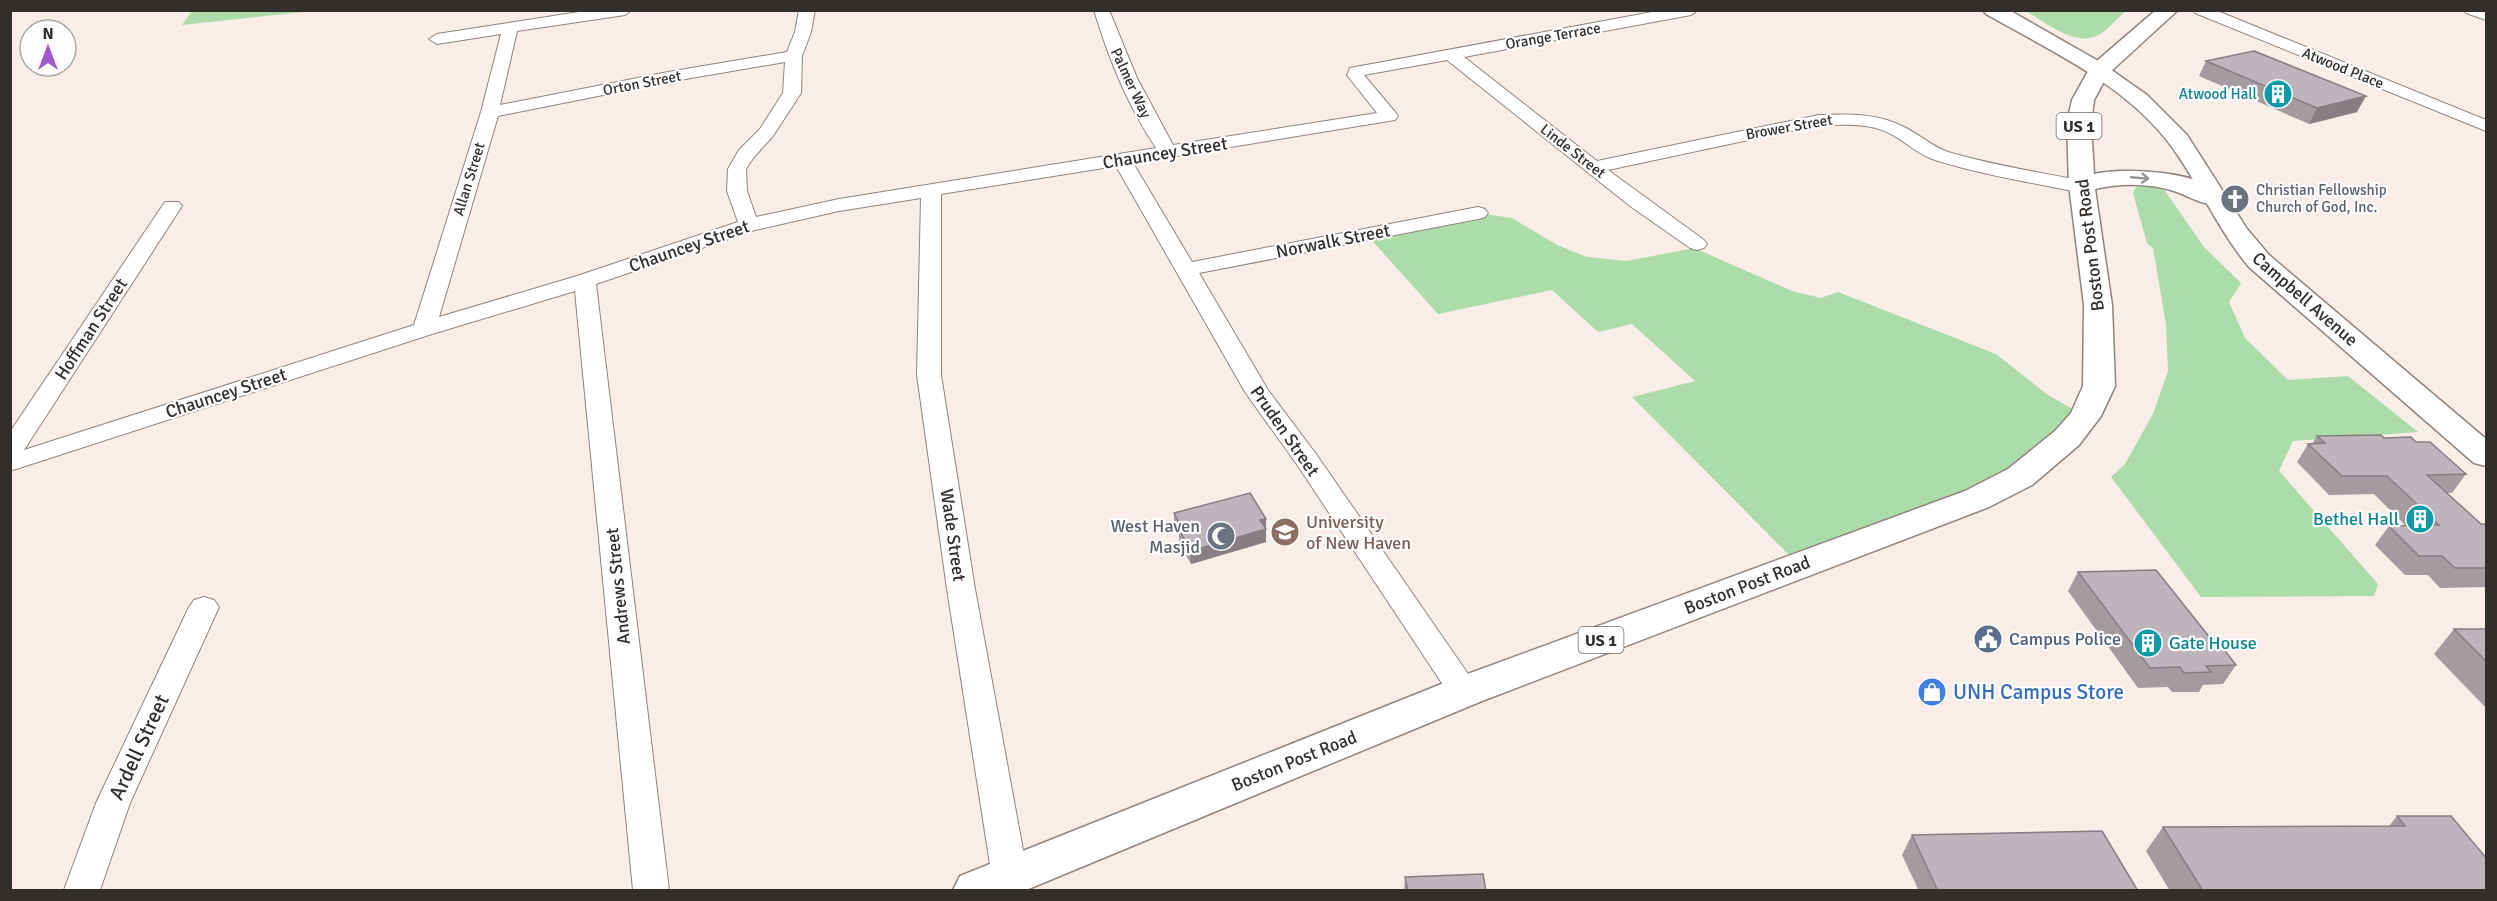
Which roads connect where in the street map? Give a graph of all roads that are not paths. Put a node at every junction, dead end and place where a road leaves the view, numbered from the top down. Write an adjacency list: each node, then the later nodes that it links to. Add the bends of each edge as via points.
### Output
1 (626, 10): 12 (street)
2 (807, 10): 15 (street)
3 (1101, 10): 19 (street, Palmer Way, via 1125,70 1159,140)
4 (1618, 10): 11 (street)
5 (1691, 10): 11 (street, Orange Terrace)
6 (1994, 10): 16 (main road, Campbell Avenue)
7 (2168, 10): 16 (main road, Boston Post Road / US 1)
8 (2200, 10): 18 (street, Atwood Place)
9 (2471, 10): 10 (street)
10 (2487, 16)
11 (1632, 22): 14 (street, Orange Terrace)
12 (510, 28): 13 (street); 17 (street, Allan Street)
13 (437, 39)
14 (1451, 55): 19 (street, Chauncey Street, via 1356,72 1389,116); 21 (street, Linde Street)
15 (794, 56): 17 (street, Orton Street); 27 (street, via 792,93 737,169 737,191)
16 (2099, 71): 22 (main road, Boston Post Road / US 1, via 2083,100 2079,123); 24 (main road, Campbell Avenue, via 2149,108 2178,139)
17 (490, 112): 31 (street, Allan Street)
18 (2487, 126)
19 (1169, 152): 20 (street, Chauncey Street)
20 (1122, 160): 23 (street, Chauncey Street); 29 (street, Pruden Street)
21 (1594, 166): 22 (street, Brower Street, via 1819,120 1852,119 1890,126 1928,151 1947,158); 28 (street, Linde Street)
22 (2082, 186): 24 (main road, one-way to 24, via 2107,178 2143,178 2183,185); 36 (main road, Boston Post Road / US 1, via 2098,305 2099,386 2085,416 2045,458 2020,477 1977,499)
23 (931, 190): 27 (street, Chauncey Street); 37 (street, Wade Street, via 929,375 961,589)
24 (2213, 198): 33 (main road, Campbell Avenue, via 2236,236 2272,274)
25 (172, 206): 32 (street, Hoffman Street)
26 (1478, 213): 29 (street, Norwalk Street)
27 (749, 225): 30 (street, Chauncey Street)
28 (1697, 244)
29 (1187, 269): 36 (street, Pruden Street, via 1257,392)
30 (585, 281): 31 (street, Chauncey Street); 39 (street, Andrews Street)
31 (424, 329): 34 (street, Chauncey Street)
32 (10, 452)
33 (2487, 456)
34 (10, 463)
35 (204, 607): 38 (street, Ardell Street, via 113,803)
36 (1464, 692): 37 (main road, Boston Post Road / US 1)
37 (993, 884)
38 (82, 891)
39 (651, 891)

